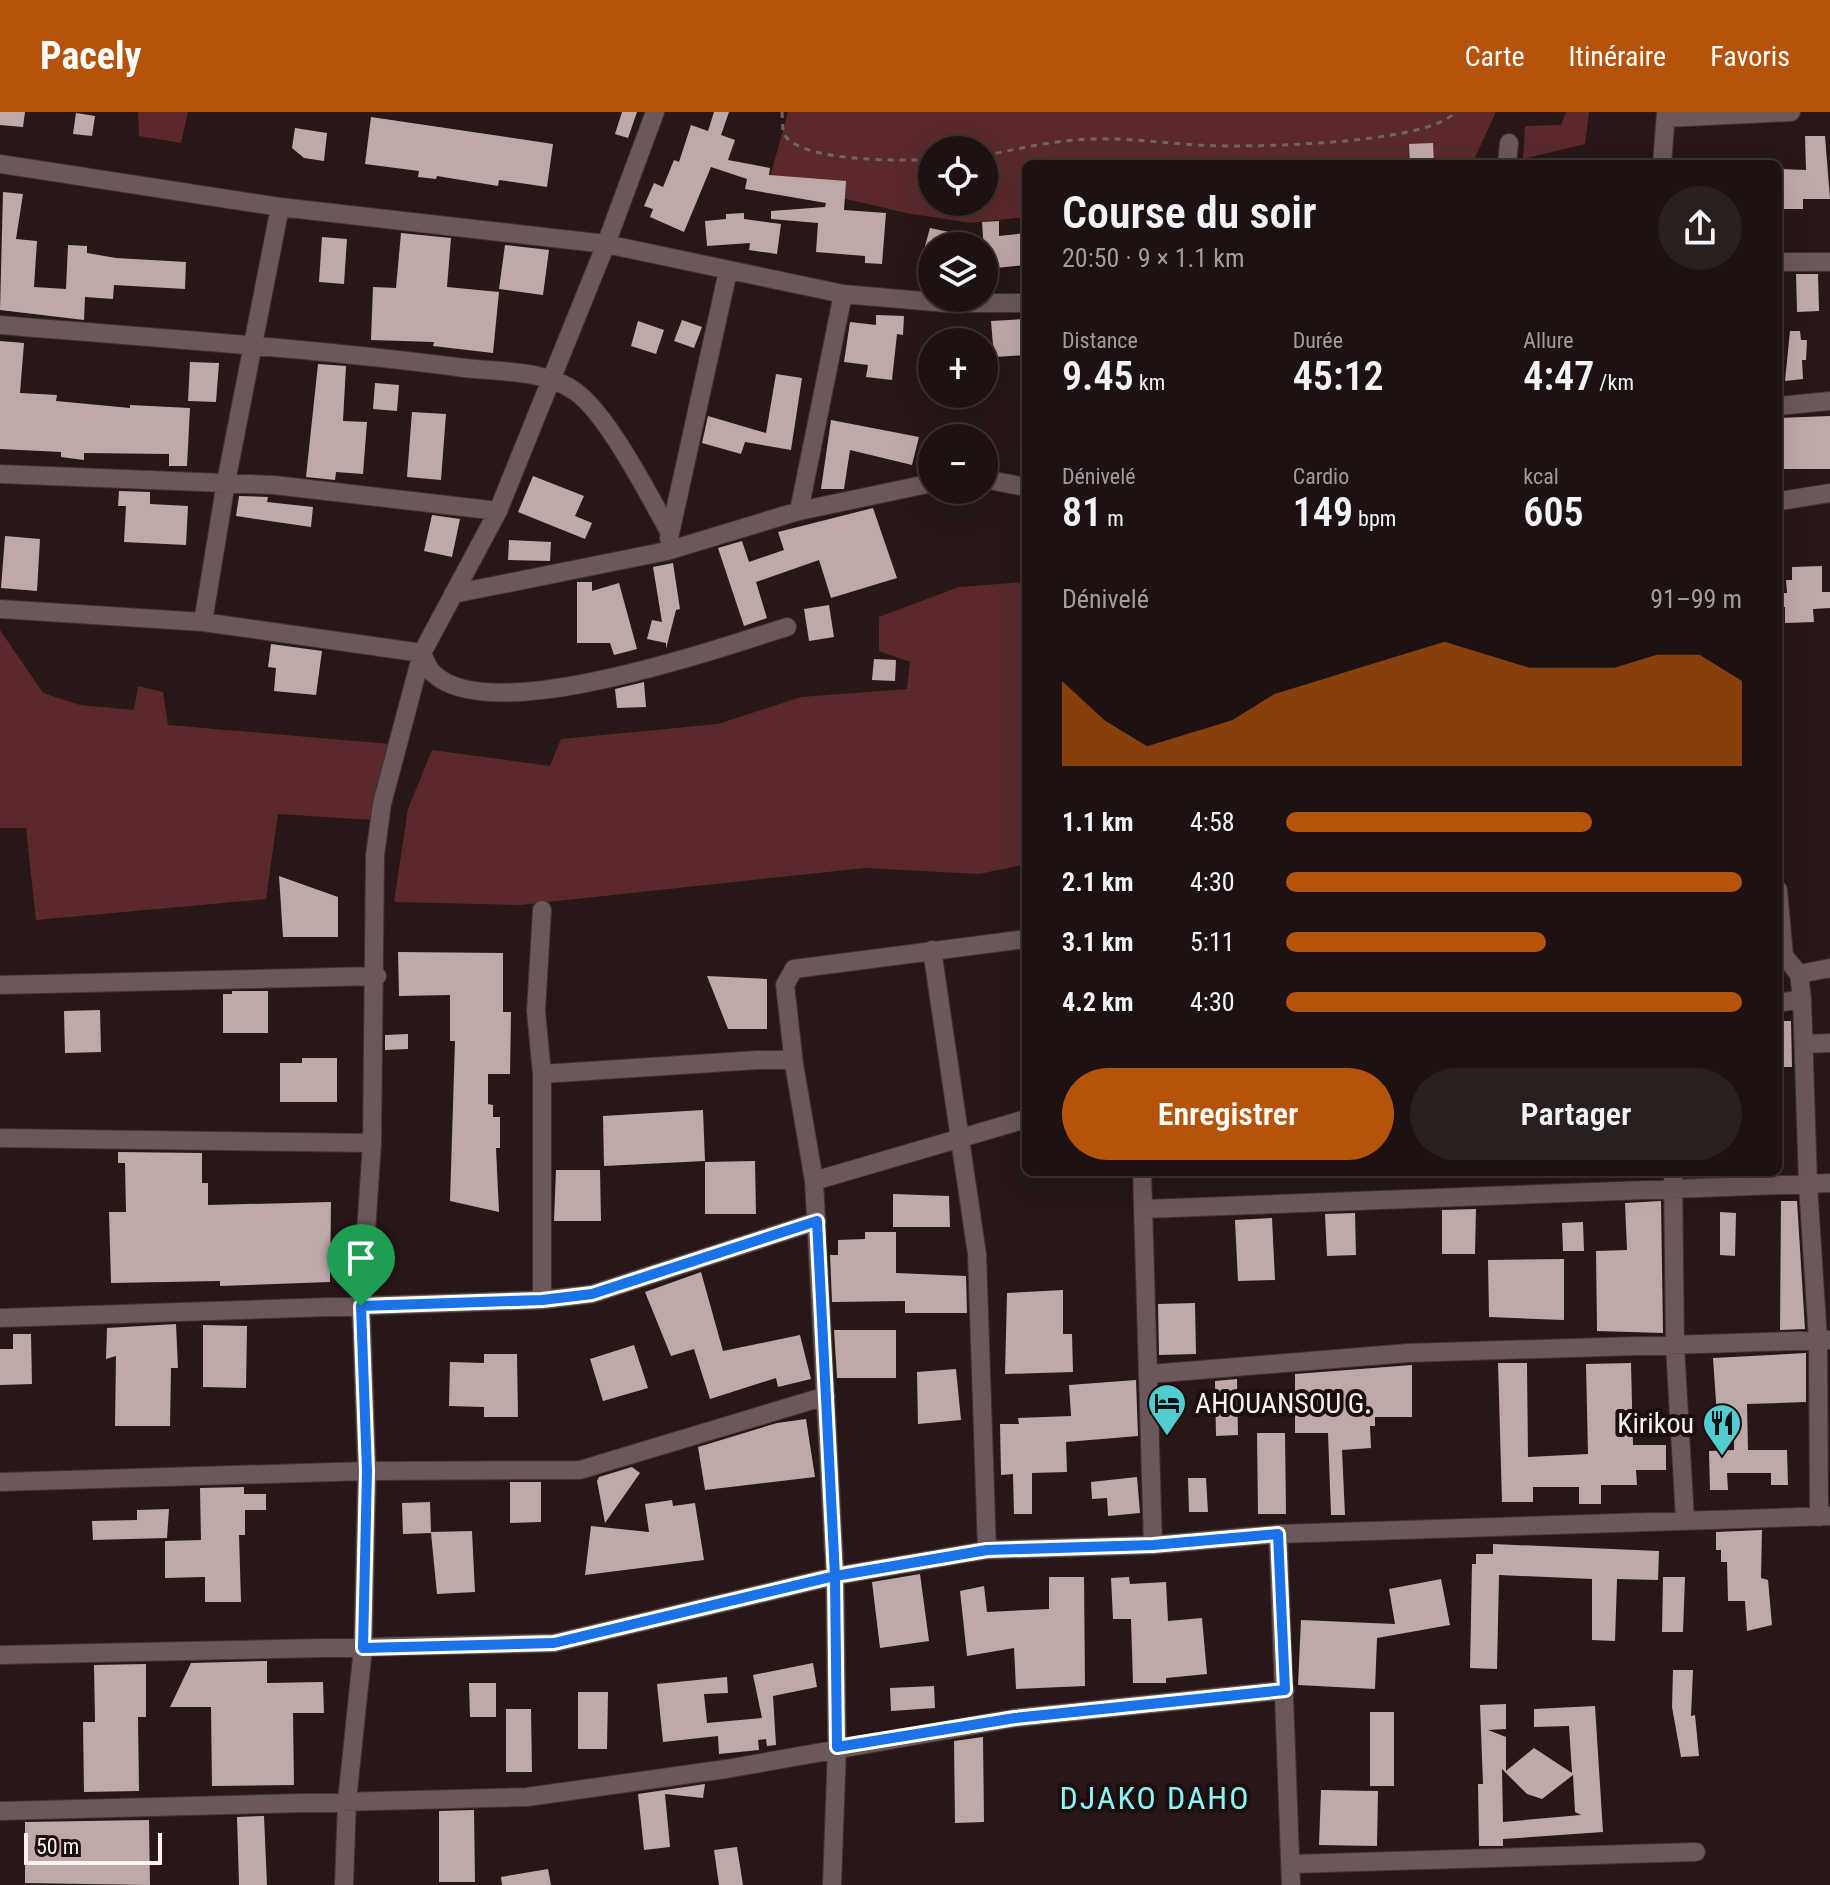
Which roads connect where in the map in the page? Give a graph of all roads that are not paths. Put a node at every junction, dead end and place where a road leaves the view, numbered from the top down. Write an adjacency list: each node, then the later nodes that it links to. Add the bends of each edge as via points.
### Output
1 (655, 112): 9 (street)
2 (1791, 112): 3 (street)
3 (1666, 115): 6 (street)
4 (1509, 143): 5 (street)
5 (1507, 160)
6 (1662, 160)
7 (0, 164): 8 (street)
8 (280, 207): 9 (street); 16 (street)
9 (606, 244): 12 (street); 17 (street)
10 (1782, 262): 11 (street)
11 (1830, 262)
12 (728, 271): 13 (street); 29 (street)
13 (843, 294): 14 (street); 28 (street)
14 (1022, 303)
15 (0, 325): 16 (street)
16 (254, 347): 17 (street); 21 (street)
17 (550, 379): 27 (street); 29 (street, via 587,402 634,469)
18 (1830, 401): 19 (street)
19 (1782, 406)
20 (0, 474): 21 (street)
21 (226, 482): 27 (street); 32 (street)
22 (998, 482): 24 (street)
23 (918, 486): 28 (street)
24 (1022, 486)
25 (1830, 493): 26 (street)
26 (1782, 501)
27 (498, 511): 30 (street)
28 (799, 511): 29 (street)
29 (669, 542): 30 (street)
30 (453, 594): 34 (street)
31 (0, 609): 32 (street)
32 (203, 622): 34 (street)
33 (787, 627): 34 (street, via 664,664 517,693 453,686 432,673)
34 (422, 653): 41 (street, via 382,804 375,855)
35 (542, 910): 48 (street, via 536,1011)
36 (1782, 934): 40 (street, via 1784,956)
37 (1022, 939): 38 (street)
38 (932, 950): 47 (street, via 794,969 785,985); 51 (street)
39 (1830, 968): 40 (street)
40 (1799, 974): 43 (street)
41 (377, 976): 42 (street); 52 (street)
42 (0, 985)
43 (1802, 999): 44 (street); 46 (street)
44 (1782, 1002)
45 (1830, 1043): 46 (street)
46 (1805, 1044): 57 (street)
47 (794, 1064): 48 (street, via 758,1060); 54 (street)
48 (542, 1074): 60 (street)
49 (1022, 1120): 51 (street)
50 (0, 1138): 52 (street)
51 (963, 1140): 54 (street); 73 (street, via 977,1254)
52 (372, 1143): 61 (street)
53 (1142, 1176): 58 (street)
54 (814, 1181): 59 (street)
55 (1673, 1181): 57 (street); 58 (street); 64 (street)
56 (1830, 1183): 57 (street)
57 (1808, 1184): 63 (street)
58 (1144, 1209): 65 (street)
59 (817, 1221): 60 (street, via 592,1294); 66 (street)
60 (542, 1300): 61 (street)
61 (361, 1306): 62 (street); 67 (street)
62 (0, 1318)
63 (1824, 1340): 64 (street); 69 (street)
64 (1675, 1346): 65 (street, via 1408,1353); 70 (street)
65 (1150, 1374): 72 (street)
66 (826, 1396): 67 (street, via 580,1470); 74 (street)
67 (367, 1471): 68 (street); 75 (street)
68 (0, 1482)
69 (1825, 1516): 70 (street)
70 (1685, 1519): 71 (street)
71 (1278, 1534): 72 (street); 77 (street)
72 (1153, 1545): 73 (street)
73 (987, 1550): 74 (street)
74 (835, 1576): 75 (street, via 554,1643); 78 (street)
75 (363, 1648): 76 (street); 79 (street)
76 (0, 1655)
77 (1285, 1690): 78 (street, via 1015,1718); 82 (street)
78 (837, 1747): 79 (street, via 726,1769 527,1797); 84 (street)
79 (347, 1801): 80 (street); 83 (street)
80 (0, 1811)
81 (1696, 1852): 82 (street)
82 (1292, 1864): 85 (street)
83 (344, 1885)
84 (832, 1885)
85 (1291, 1885)

